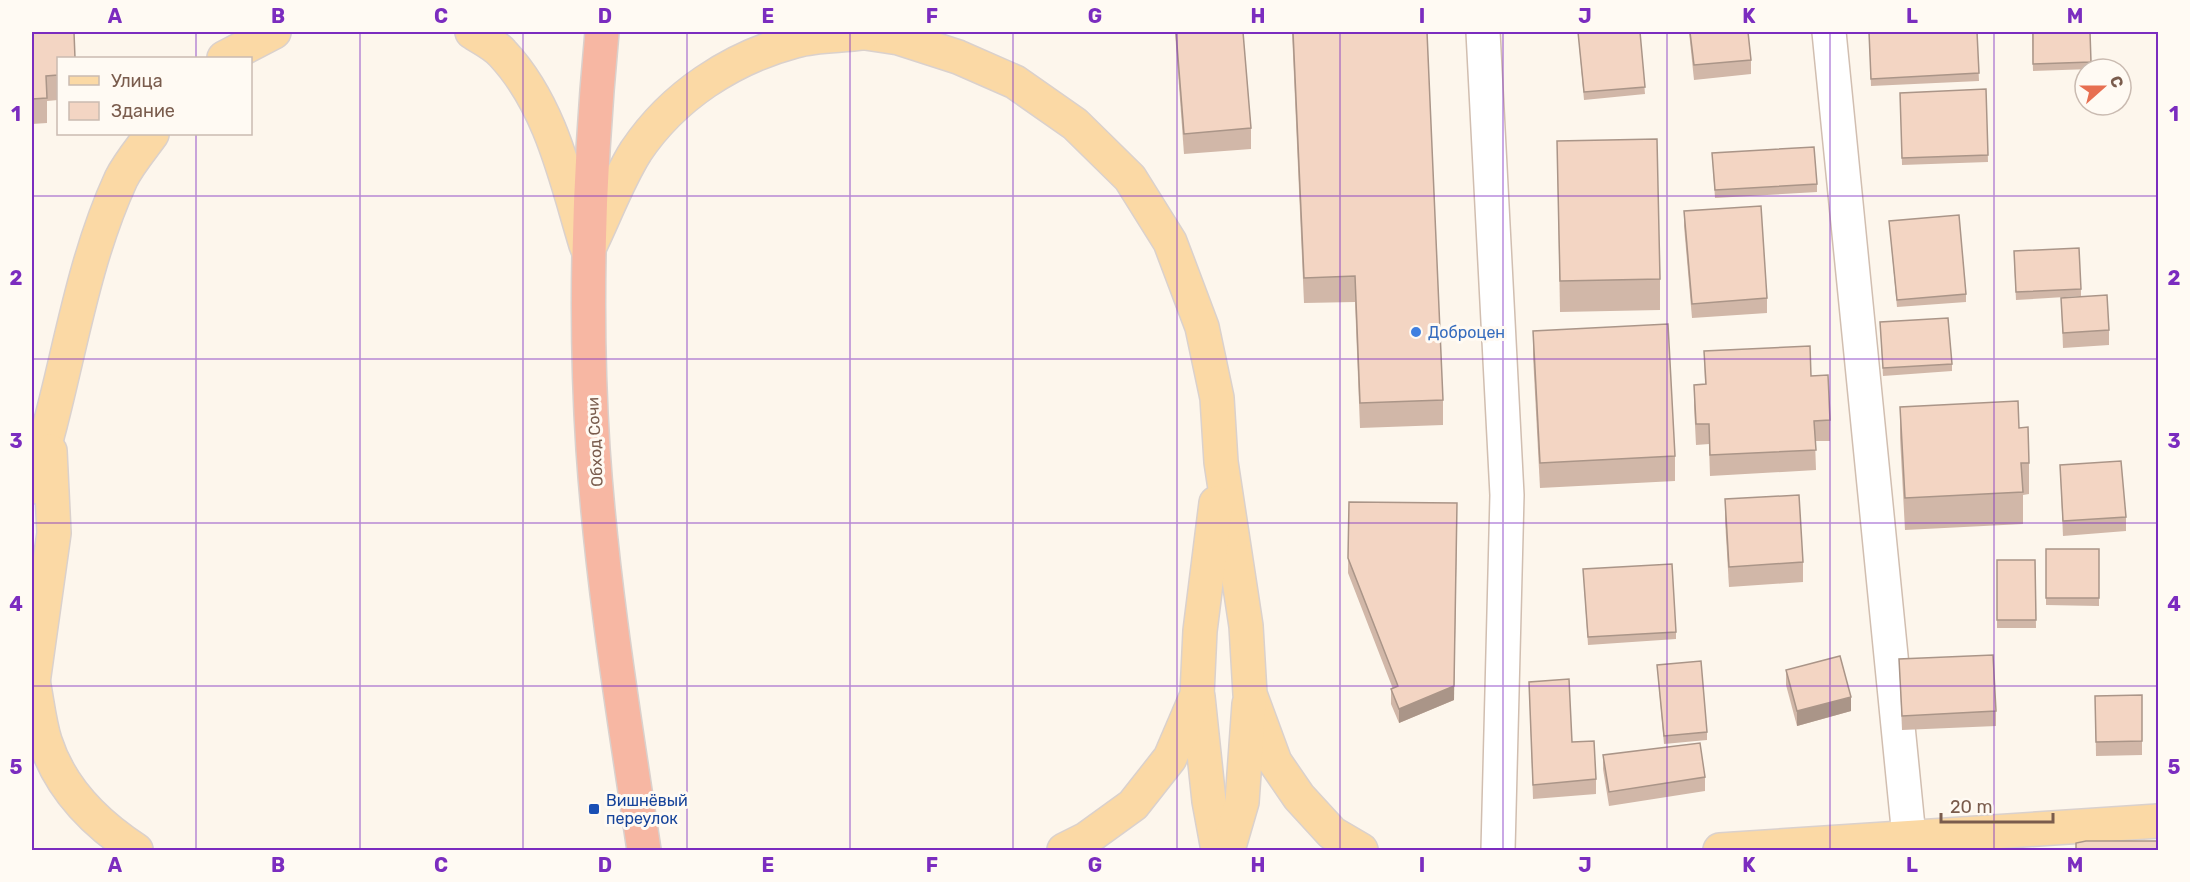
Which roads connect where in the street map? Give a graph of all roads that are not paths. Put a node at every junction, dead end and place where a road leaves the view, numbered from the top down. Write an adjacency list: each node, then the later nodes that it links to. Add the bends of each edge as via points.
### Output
1 (274, 32): 7 (main road)
2 (472, 32): 9 (main road, via 501,51 534,95 560,156)
3 (602, 32): 9 (highway, Обход Сочи)
4 (861, 32): 9 (main road, via 796,40 740,61 702,82 663,117 636,152); 11 (main road, via 929,47 1014,82 1075,124 1130,178 1170,242 1202,327 1217,398)
5 (1483, 32): 24 (lane, via 1507,495)
6 (1829, 32): 17 (lane)
7 (226, 57)
8 (151, 135): 10 (main road, via 122,178 96,244)
9 (588, 250): 19 (highway, Обход Сочи, via 593,449 613,644)
10 (49, 434): 12 (main road); 13 (main road, via 54,533)
11 (1221, 462): 14 (main road, via 1246,626); 15 (main road, via 1200,631)
12 (32, 487)
13 (32, 685): 18 (main road, via 45,741 61,777 86,810)
14 (1250, 694): 22 (main road, via 1242,802); 23 (main road, via 1275,762 1299,797 1332,833)
15 (1197, 695): 20 (main road, via 1170,758 1133,805); 21 (main road)
16 (2158, 821): 17 (main road)
17 (1909, 837): 25 (main road)
18 (136, 850)
19 (644, 850)
20 (1064, 850)
21 (1218, 850)
22 (1228, 850)
23 (1361, 850)
24 (1498, 850)
25 (1720, 850)

